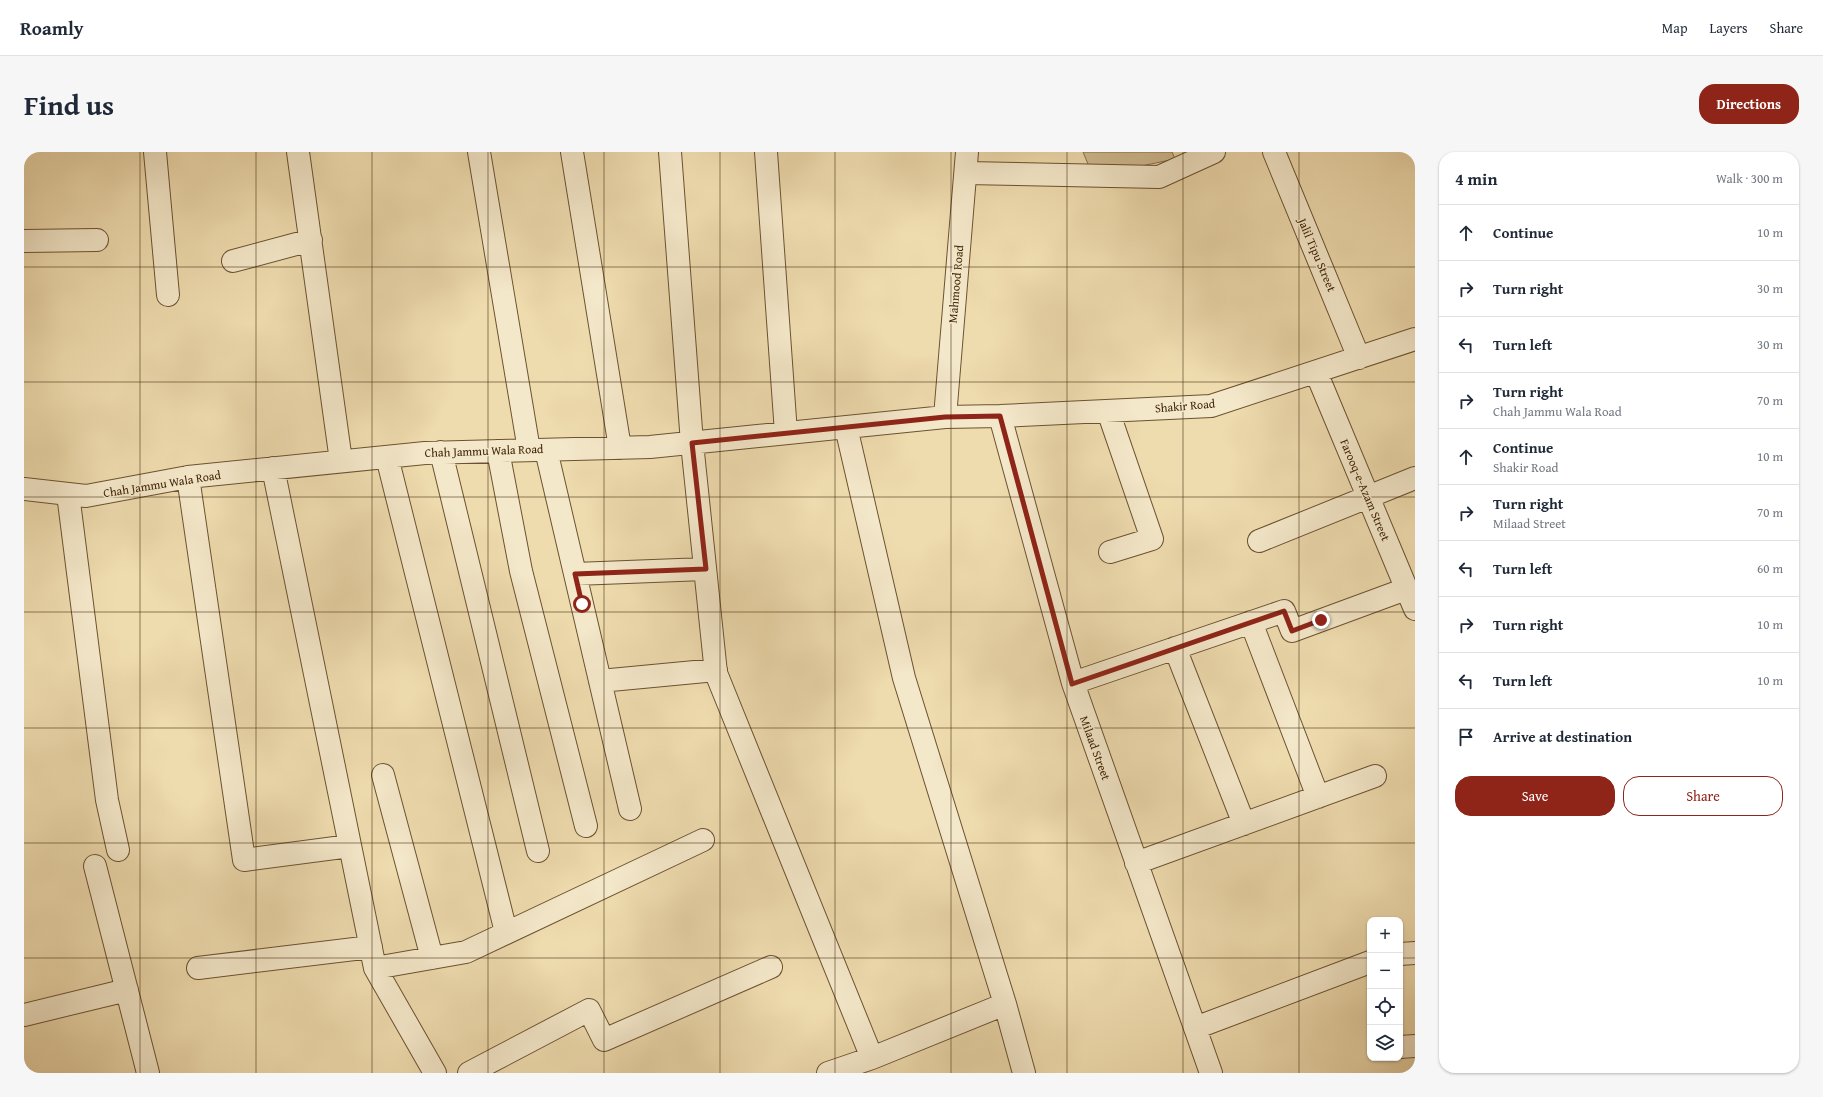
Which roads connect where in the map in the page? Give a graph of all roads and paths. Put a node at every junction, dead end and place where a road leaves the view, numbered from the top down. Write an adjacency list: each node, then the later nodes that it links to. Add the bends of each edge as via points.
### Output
1 (155, 152): 14 (street)
2 (298, 152): 11 (street)
3 (479, 152): 25 (street)
4 (572, 152): 24 (street)
5 (670, 152): 23 (street)
6 (766, 152): 22 (street)
7 (1214, 152): 9 (street, via 1159,177)
8 (1274, 152): 16 (street, Jalil Tipu Street)
9 (966, 163): 20 (street, Mahmood Road)
10 (97, 240): 12 (street)
11 (311, 240): 13 (street); 29 (street)
12 (24, 241)
13 (233, 261)
14 (168, 295)
15 (1415, 339): 16 (street, Shakir Road)
16 (1359, 358): 17 (street, Shakir Road)
17 (1316, 372): 18 (street, Shakir Road, via 1211,406); 35 (street, Farooq-e-Azam Street)
18 (1108, 411): 19 (street, Shakir Road); 37 (street, via 1152,539)
19 (1000, 416): 20 (street, Shakir Road); 45 (street, Milaad Street)
20 (945, 417): 21 (street, Chah Jammu Wala Road)
21 (846, 427): 22 (street, Chah Jammu Wala Road); 67 (street, via 904,678)
22 (786, 433): 23 (street, Chah Jammu Wala Road)
23 (692, 443): 24 (street, Chah Jammu Wala Road); 38 (street)
24 (620, 448): 25 (street, Chah Jammu Wala Road)
25 (537, 450): 26 (street, Chah Jammu Wala Road); 39 (street)
26 (498, 451): 27 (street, Chah Jammu Wala Road); 51 (street, via 521,571)
27 (441, 452): 28 (street, Chah Jammu Wala Road); 55 (street)
28 (387, 457): 29 (street, Chah Jammu Wala Road); 58 (street)
29 (341, 461): 30 (street, Chah Jammu Wala Road)
30 (273, 468): 31 (street, Chah Jammu Wala Road); 53 (street)
31 (188, 478): 34 (street, Chah Jammu Wala Road, via 86,496); 53 (street, via 244,860)
32 (1415, 478): 35 (street)
33 (24, 489): 34 (street, Chah Jammu Wala Road)
34 (68, 494): 54 (street, via 107,800)
35 (1368, 498): 36 (street); 40 (street, Farooq-e-Azam Street)
36 (1259, 541)
37 (1110, 552)
38 (706, 569): 39 (street); 43 (street)
39 (575, 574): 44 (street)
40 (1412, 599): 41 (street, via 1292,631 1284,611)
41 (1251, 622): 42 (street); 48 (street)
42 (1175, 648): 45 (street); 50 (street)
43 (716, 670): 44 (street); 72 (street)
44 (600, 681): 49 (street)
45 (1072, 684): 56 (street, Milaad Street)
46 (383, 775): 62 (street)
47 (1375, 776): 48 (street)
48 (1318, 797): 50 (street)
49 (630, 809)
50 (1244, 824): 56 (street)
51 (586, 826)
52 (703, 840): 58 (street)
53 (350, 846): 61 (street)
54 (118, 850)
55 (538, 851)
56 (1136, 862): 69 (street, Milaad Street)
57 (95, 866): 66 (street)
58 (506, 932): 62 (street, via 466,952)
59 (1415, 952): 60 (street)
60 (1403, 954)
61 (373, 957): 62 (street); 64 (street); 74 (street)
62 (432, 958)
63 (1367, 963): 69 (street)
64 (198, 968)
65 (771, 968): 75 (street, via 604,1040 589,1010)
66 (127, 990): 68 (street); 73 (street)
67 (1005, 1004): 72 (street); 77 (street)
68 (24, 1015)
69 (1195, 1028): 78 (street, Milaad Street)
70 (1415, 1046): 71 (street)
71 (1403, 1047)
72 (872, 1058): 76 (street)
73 (148, 1073)
74 (434, 1073)
75 (469, 1073)
76 (828, 1073)
77 (1024, 1073)
78 (1210, 1073)

